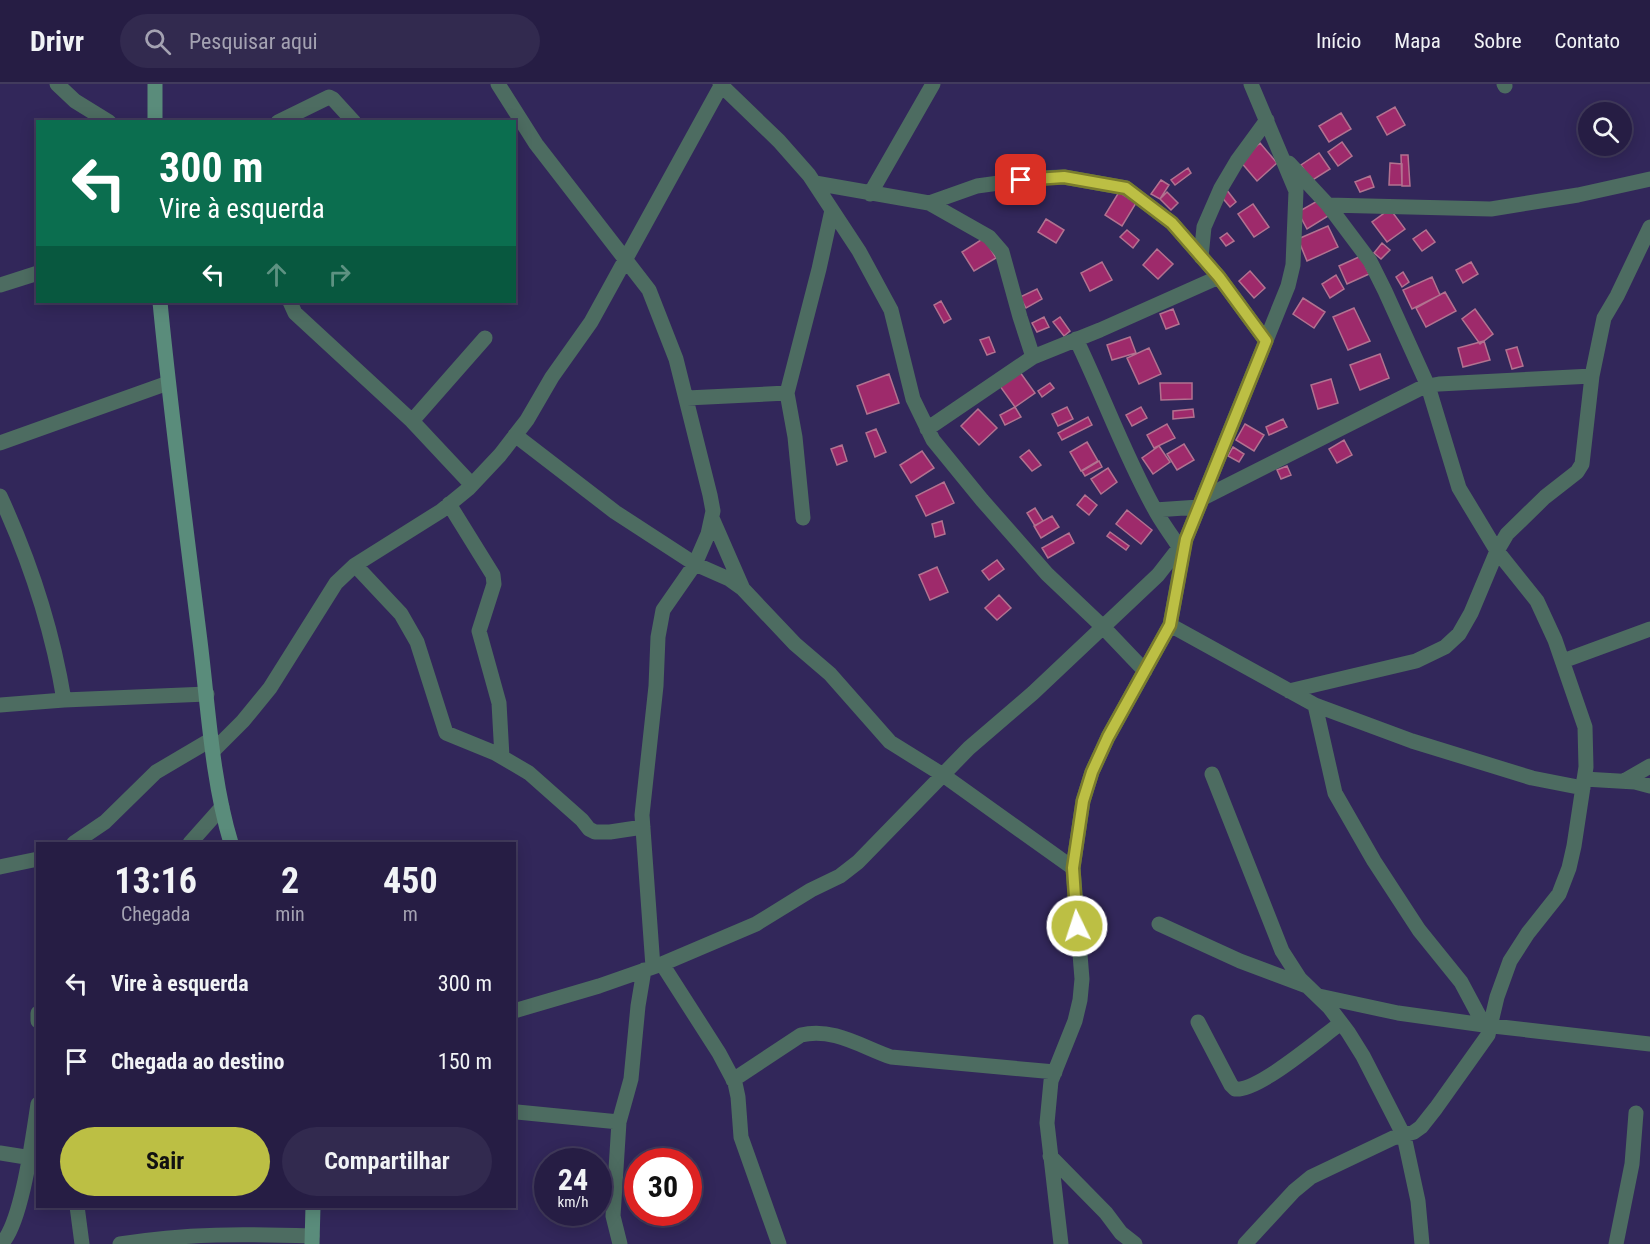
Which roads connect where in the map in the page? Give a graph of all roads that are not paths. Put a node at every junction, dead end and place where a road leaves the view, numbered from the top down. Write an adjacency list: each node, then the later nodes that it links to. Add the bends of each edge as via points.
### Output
1 (57, 84): 7 (street)
2 (156, 84): 8 (street)
3 (498, 84): 21 (street, via 536,144)
4 (721, 84): 14 (street); 21 (street)
5 (933, 84): 15 (street)
6 (1251, 84): 11 (street)
7 (106, 120)
8 (154, 120)
9 (282, 120): 10 (street, via 329,97)
10 (352, 120)
11 (1267, 120): 12 (street); 20 (street, via 1221,188 1204,227)
12 (1283, 158): 17 (street); 29 (street, via 1296,191 1293,265)
13 (1650, 179): 17 (street, via 1491,209)
14 (815, 183): 15 (street); 18 (street)
15 (870, 194): 16 (street)
16 (929, 203): 20 (street, via 977,186 1036,178 1064,177 1126,188 1172,223); 30 (street, via 997,244)
17 (1328, 205): 33 (street, via 1370,261)
18 (832, 210): 34 (street); 37 (street, via 891,310 913,399)
19 (1650, 227): 31 (street, via 1604,318)
20 (1202, 257): 23 (street)
21 (625, 261): 35 (street, via 649,290); 38 (street, via 591,322)
22 (36, 274): 24 (street)
23 (1219, 277): 28 (street); 29 (street)
24 (0, 285)
25 (160, 303): 32 (street)
26 (290, 303): 36 (street, via 295,313)
27 (485, 338): 36 (street)
28 (1076, 339): 30 (street); 44 (street)
29 (1266, 341): 42 (street)
30 (1033, 357): 37 (street)
31 (1592, 376): 33 (street); 48 (street, via 1584,457 1579,470 1517,523)
32 (168, 383): 39 (street); 58 (street)
33 (1428, 386): 42 (street); 48 (street, via 1460,488)
34 (786, 393): 35 (street); 46 (street)
35 (687, 398): 45 (street)
36 (412, 421): 40 (street)
37 (927, 429): 53 (street, via 982,500 1047,573)
38 (515, 435): 40 (street); 49 (street, via 606,506)
39 (0, 443)
40 (472, 485): 43 (street)
41 (0, 496): 59 (street, via 38,586)
42 (1201, 503): 44 (street); 47 (street)
43 (449, 504): 50 (street); 63 (street, via 494,575 479,631 499,703)
44 (1155, 510): 47 (street)
45 (712, 518): 49 (street); 51 (street)
46 (803, 518)
47 (1183, 543): 52 (street); 53 (street, via 1158,575)
48 (1497, 551): 55 (street, via 1536,601); 57 (street, via 1471,613 1459,634 1445,647 1416,662)
49 (695, 564): 51 (street); 71 (street, via 663,610)
50 (354, 565): 62 (street, via 336,583 270,688 243,721); 63 (street, via 401,614 417,642 446,733)
51 (743, 589): 66 (street, via 795,644 831,674 890,742)
52 (1170, 625): 56 (street); 57 (street)
53 (1104, 628): 56 (street); 66 (street)
54 (1650, 629): 55 (street)
55 (1563, 661): 68 (street, via 1585,727)
56 (1145, 671): 77 (street, via 1092,772 1083,801)
57 (1290, 691): 61 (street)
58 (207, 694): 59 (street); 62 (street)
59 (64, 700): 60 (street)
60 (0, 705)
61 (1315, 705): 68 (street, via 1532,778); 84 (street, via 1335,793 1419,930 1461,982)
62 (213, 745): 70 (street); 72 (street, via 156,772 105,822)
63 (502, 757): 71 (street, via 529,773 589,829 603,832)
64 (1650, 766): 67 (street)
65 (1212, 774): 80 (street, via 1282,951 1292,969)
66 (943, 775): 77 (street); 79 (street, via 840,876 756,924)
67 (1624, 781): 68 (street); 69 (street)
68 (1584, 784): 84 (street, via 1569,868 1559,894 1510,961)
69 (1650, 786)
70 (222, 807): 73 (street); 74 (street)
71 (643, 827): 79 (street)
72 (75, 842)
73 (191, 842)
74 (231, 842)
75 (36, 859): 76 (street)
76 (0, 867)
77 (1073, 868): 86 (street, via 1082,980 1075,1021)
78 (1159, 924): 80 (street)
79 (653, 967): 81 (street); 87 (street, via 719,1053); 90 (street, via 638,1006 631,1079)
80 (1314, 992): 83 (street); 84 (street, via 1398,1013)
81 (516, 1010)
82 (1198, 1022): 83 (street, via 1231,1085 1242,1090 1272,1074)
83 (1341, 1023): 92 (street, via 1363,1056)
84 (1487, 1026): 85 (street); 92 (street, via 1488,1035 1431,1115 1421,1127)
85 (1650, 1044)
86 (1055, 1072): 87 (street, via 891,1057 852,1040 813,1032 801,1035); 94 (street, via 1047,1123)
87 (734, 1080): 103 (street, via 741,1137)
88 (517, 1112): 90 (street)
89 (1636, 1113): 108 (street, via 1632,1164)
90 (619, 1122): 102 (street, via 614,1216)
91 (36, 1126): 95 (street)
92 (1404, 1136): 106 (street, via 1311,1177); 107 (street, via 1418,1201)
93 (0, 1153): 95 (street)
94 (1050, 1156): 104 (street); 105 (street)
95 (33, 1158): 99 (street, via 15,1221)
96 (76, 1208): 100 (street)
97 (313, 1208): 98 (street)
98 (312, 1240): 101 (street, via 234,1234 165,1237)
99 (1, 1244)
100 (82, 1244)
101 (120, 1244)
102 (620, 1244)
103 (779, 1244)
104 (1061, 1244)
105 (1134, 1244)
106 (1245, 1244)
107 (1422, 1244)
108 (1616, 1244)

